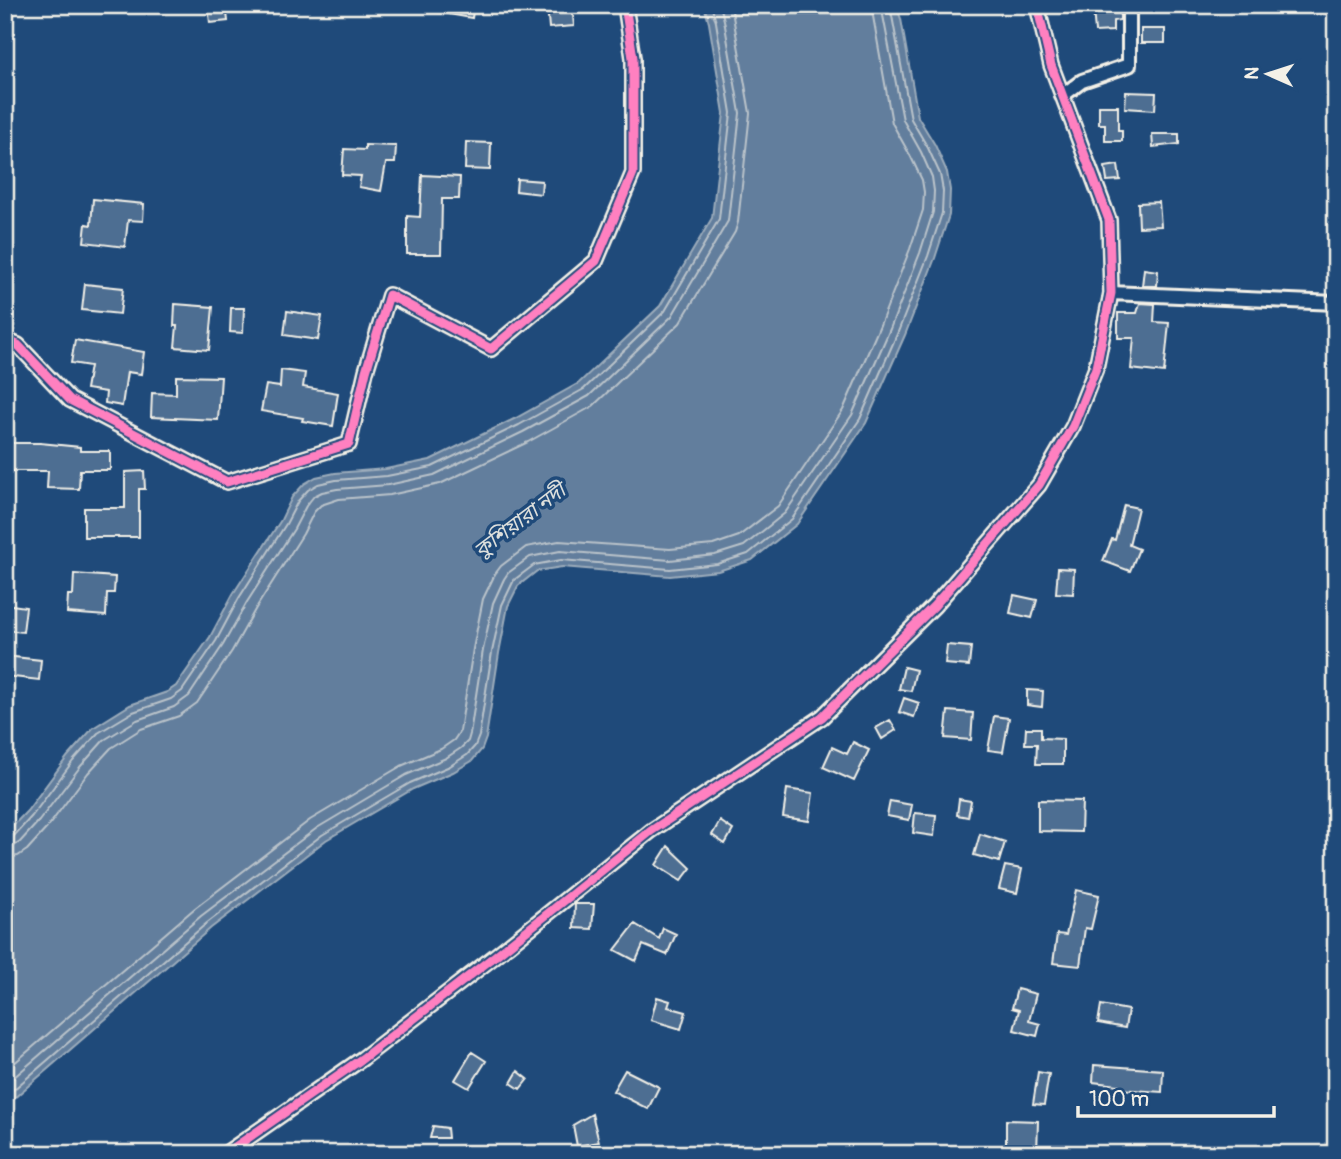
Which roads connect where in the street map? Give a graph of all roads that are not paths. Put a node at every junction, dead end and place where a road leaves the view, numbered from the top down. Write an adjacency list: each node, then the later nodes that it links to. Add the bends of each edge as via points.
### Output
1 (625, 5): 7 (street, via 633,58 633,173 596,261 491,349 389,295 349,444 227,482 70,400 18,345)
2 (1037, 5): 4 (street)
3 (1129, 5): 4 (street, via 1129,65 1082,81)
4 (1062, 96): 5 (street, via 1109,220)
5 (1111, 293): 6 (street); 8 (street, via 1096,368 1073,426 1039,485 934,606 822,717 651,831 363,1058)
6 (1336, 303)
7 (5, 340)
8 (225, 1154)

